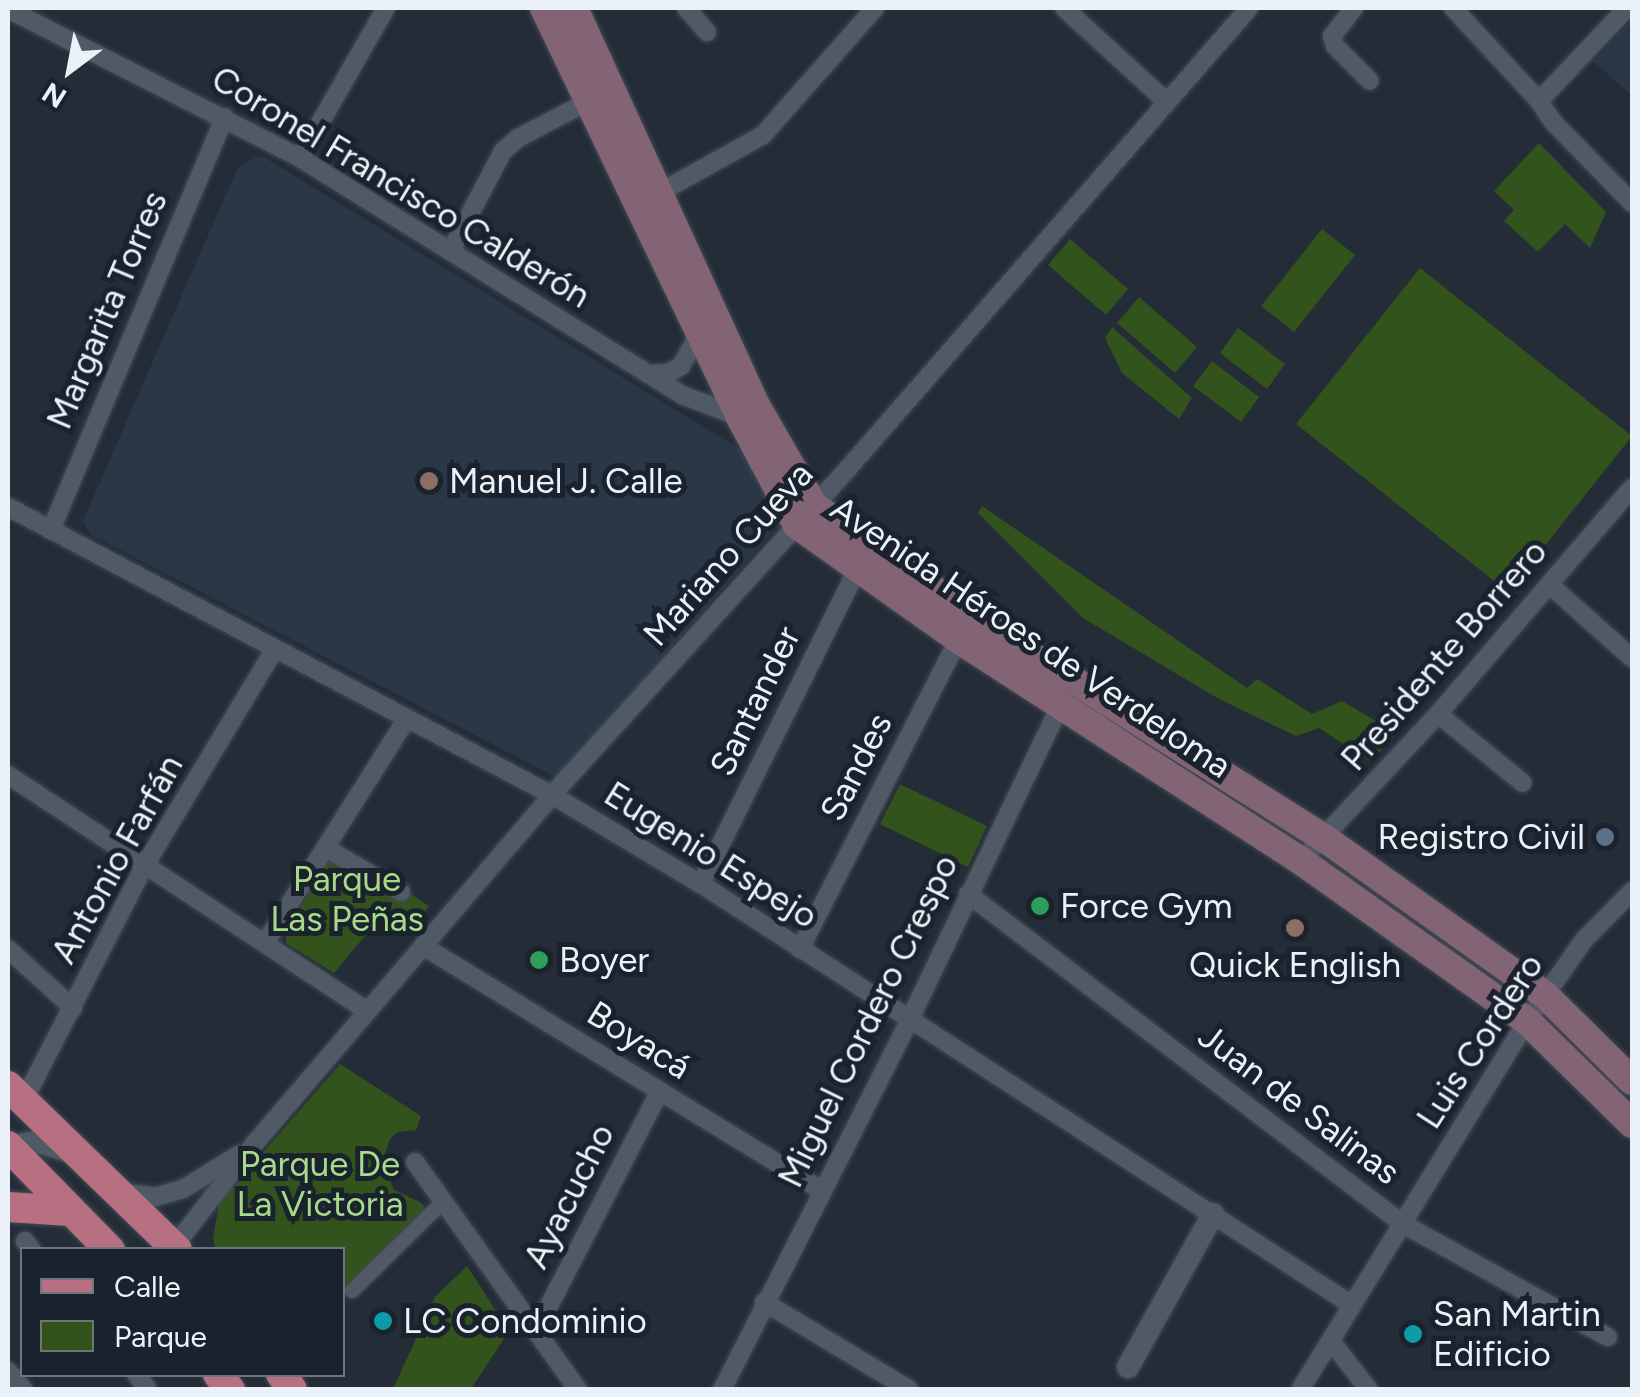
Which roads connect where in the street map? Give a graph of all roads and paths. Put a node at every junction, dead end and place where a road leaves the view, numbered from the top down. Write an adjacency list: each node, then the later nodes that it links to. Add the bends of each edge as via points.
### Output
1 (386, 8): 18 (street)
2 (544, 8): 15 (main road, Avenida Héroes de Verdeloma)
3 (574, 8): 19 (main road, Avenida Héroes de Verdeloma)
4 (686, 8): 12 (street)
5 (875, 8): 19 (street, via 763,135)
6 (1064, 8): 16 (street)
7 (1248, 8): 16 (street, Mariano Cueva)
8 (1354, 8): 13 (street, via 1332,36)
9 (1453, 8): 14 (street)
10 (1627, 8): 14 (street)
11 (8, 9): 17 (street, Coronel Francisco Calderón)
12 (706, 32)
13 (1370, 81)
14 (1539, 101): 20 (street)
15 (587, 102): 21 (street, via 503,151); 22 (main road, Avenida Héroes de Verdeloma)
16 (1167, 102): 27 (street, Mariano Cueva)
17 (225, 117): 18 (street, Coronel Francisco Calderón); 28 (street, Margarita Torres)
18 (300, 158): 21 (street, Coronel Francisco Calderón)
19 (657, 194): 24 (main road, Avenida Héroes de Verdeloma)
20 (1632, 203)
21 (451, 250): 23 (street, Coronel Francisco Calderón)
22 (699, 332): 23 (street, via 681,366); 24 (main road, Avenida Héroes de Verdeloma)
23 (648, 374): 24 (street, Coronel Francisco Calderón, via 682,395)
24 (748, 412): 27 (main road, Avenida Héroes de Verdeloma)
25 (1632, 488): 30 (street, Presidente Borrero)
26 (8, 507): 28 (street, Eugenio Espejo)
27 (806, 516): 29 (main road, Avenida Héroes de Verdeloma); 39 (street, Mariano Cueva)
28 (51, 530): 32 (street, Eugenio Espejo)
29 (862, 558): 31 (main road, Avenida Héroes de Verdeloma); 44 (street, Santander)
30 (1550, 585): 33 (street); 35 (street, Presidente Borrero)
31 (965, 628): 34 (main road, Avenida Héroes de Verdeloma); 50 (street, Sandes)
32 (274, 650): 36 (street, Eugenio Espejo); 43 (street, Antonio Farfán)
33 (1632, 658)
34 (1067, 694): 40 (main road, Avenida Héroes de Verdeloma); 42 (main road, Avenida Héroes de Verdeloma); 47 (street, Miguel Cordero Crespo)
35 (1438, 714): 38 (street); 40 (street, Presidente Borrero)
36 (406, 720): 39 (street, Eugenio Espejo); 41 (street)
37 (8, 775): 43 (street)
38 (1523, 783)
39 (552, 795): 44 (street, Eugenio Espejo); 49 (street, Mariano Cueva)
40 (1324, 838): 42 (street, Presidente Borrero); 52 (main road, Avenida Héroes de Verdeloma)
41 (326, 848): 46 (street); 48 (street)
42 (1301, 862): 55 (main road, Avenida Héroes de Verdeloma)
43 (145, 865): 48 (street); 53 (street, Antonio Farfán)
44 (701, 884): 50 (street, Eugenio Espejo)
45 (1632, 891): 52 (street, Luis Cordero, via 1584,940)
46 (401, 892)
47 (968, 894): 56 (street, Miguel Cordero Crespo); 71 (street, Juan de Salinas)
48 (265, 943): 54 (street)
49 (424, 946): 54 (street, Mariano Cueva); 58 (street, Boyacá)
50 (800, 948): 56 (street, Eugenio Espejo)
51 (8, 950): 53 (street)
52 (1545, 995): 55 (street, Luis Cordero); 57 (main road, Avenida Héroes de Verdeloma)
53 (73, 1008): 59 (street, Antonio Farfán)
54 (366, 1011): 61 (street, Mariano Cueva)
55 (1527, 1021): 60 (main road, Avenida Héroes de Verdeloma); 71 (street, Luis Cordero)
56 (908, 1022): 66 (street, Miguel Cordero Crespo); 70 (street, Eugenio Espejo)
57 (1632, 1081)
58 (660, 1091): 66 (street, Boyacá); 78 (street, Ayacucho)
59 (16, 1094): 63 (main road)
60 (1632, 1124)
61 (255, 1143): 65 (street, Mariano Cueva, via 183,1189 155,1197); 74 (street, Mariano Cueva)
62 (9, 1150): 63 (street, via 39,1142); 69 (main road)
63 (78, 1154): 65 (main road)
64 (416, 1162): 67 (street)
65 (114, 1189): 73 (main road)
66 (821, 1190): 76 (street, Miguel Cordero Crespo)
67 (444, 1201): 75 (street); 78 (street)
68 (8, 1206): 69 (main road)
69 (70, 1210): 72 (main road)
70 (1212, 1214): 77 (street, Eugenio Espejo); 81 (street)
71 (1403, 1224): 77 (street, Luis Cordero); 79 (street, Juan de Salinas)
72 (107, 1247)
73 (173, 1247)
74 (175, 1247)
75 (352, 1291)
76 (764, 1302): 85 (street, Miguel Cordero Crespo); 86 (street)
77 (1352, 1305): 80 (street, Luis Cordero)
78 (536, 1331): 84 (street)
79 (1608, 1337)
80 (1330, 1342): 87 (street, Luis Cordero); 88 (street)
81 (1128, 1367)
82 (8, 1371): 83 (street)
83 (24, 1390)
84 (578, 1390)
85 (722, 1390)
86 (910, 1390)
87 (1300, 1390)
88 (1369, 1390)

